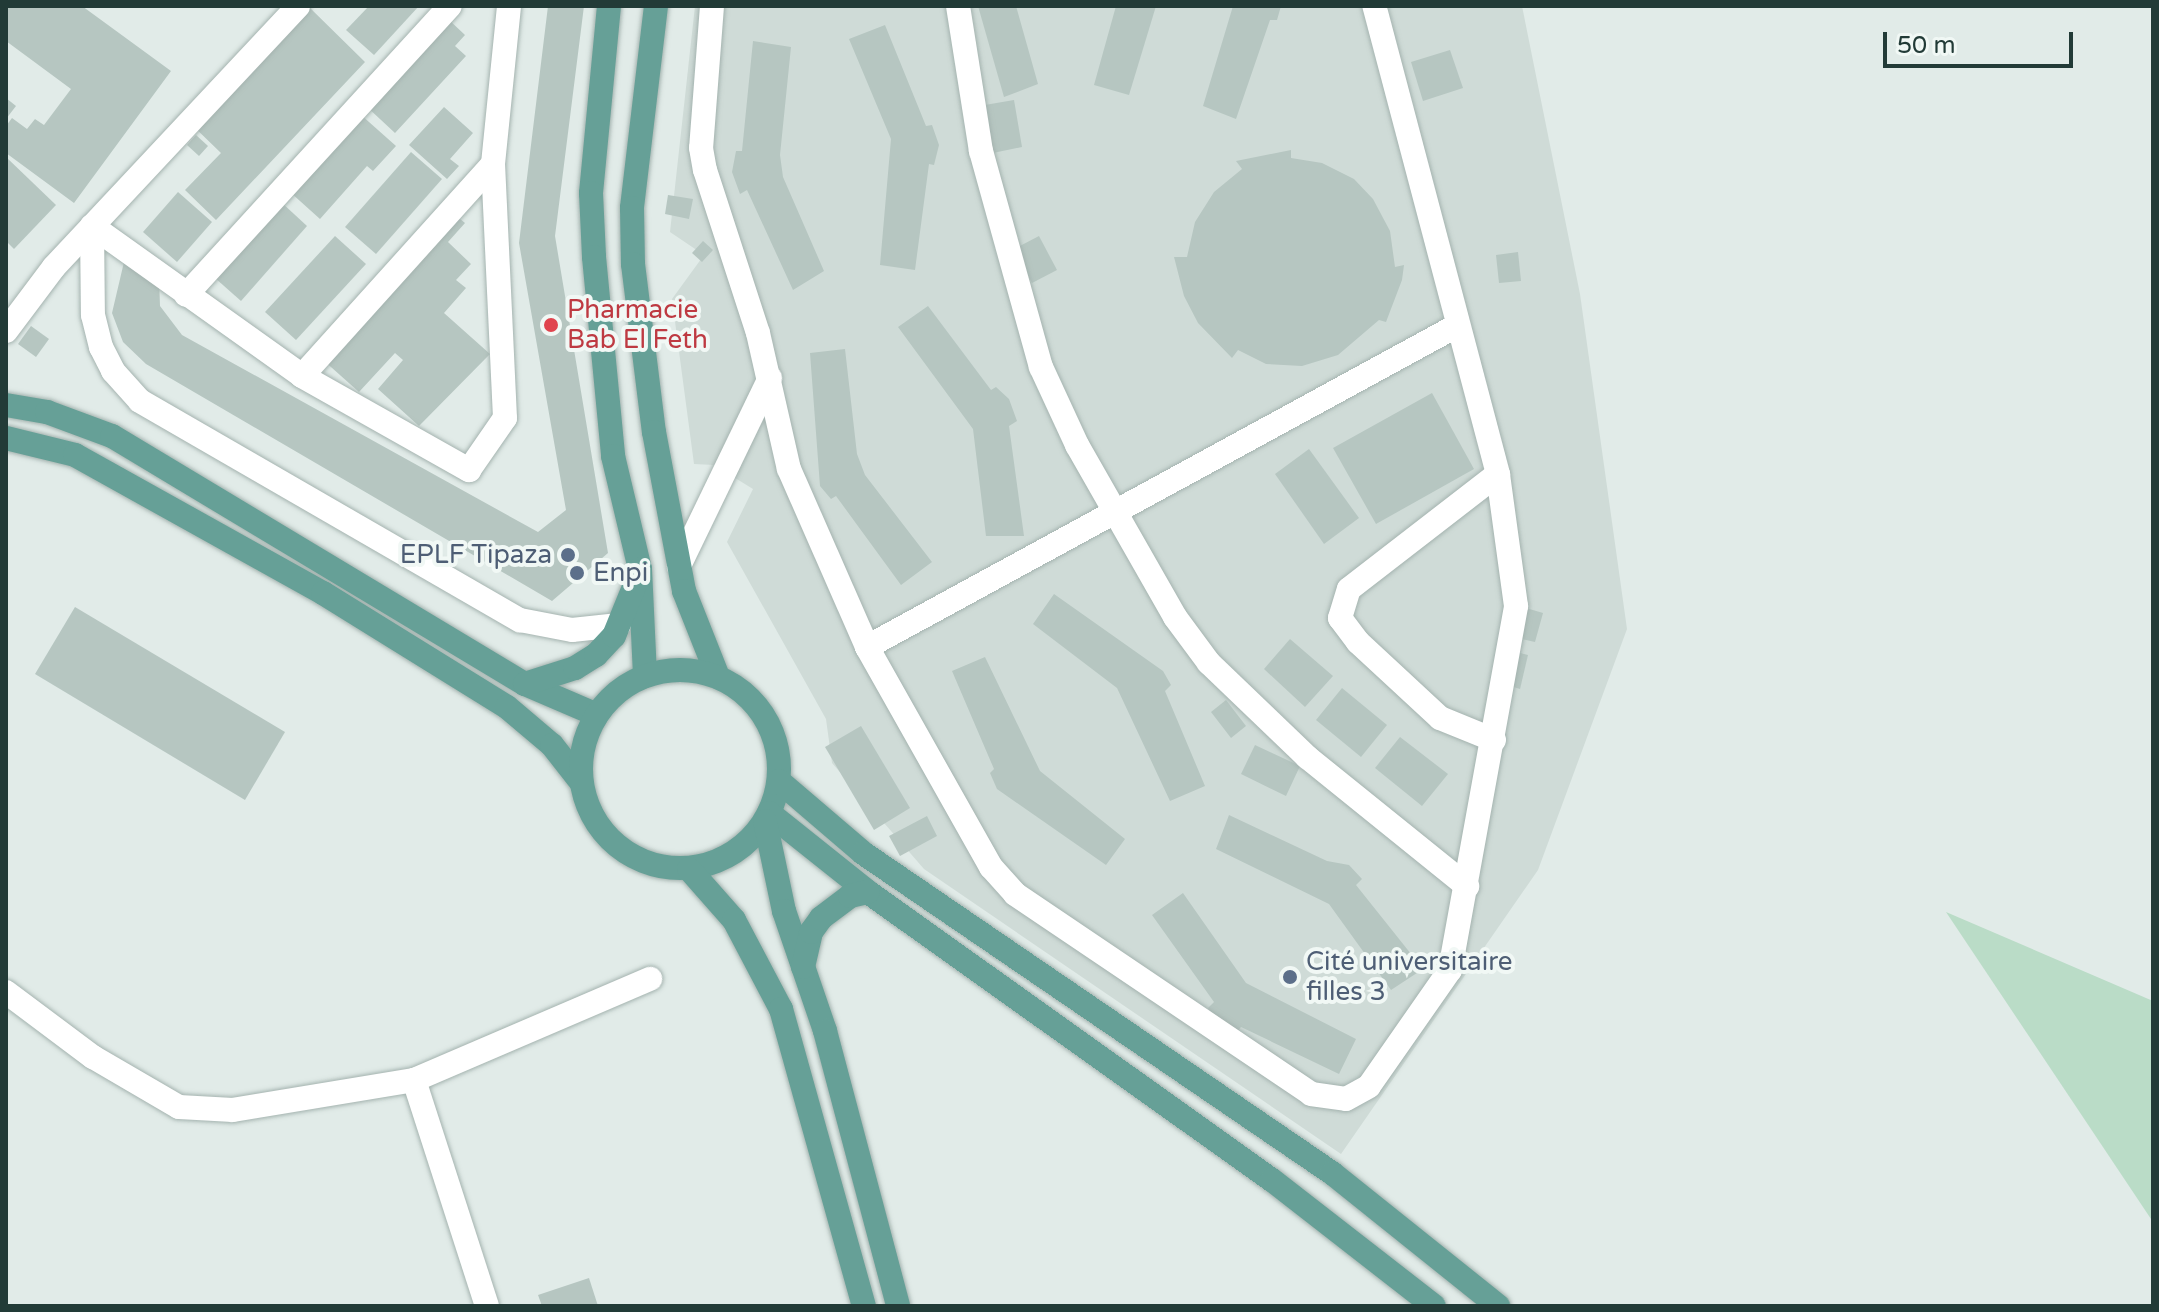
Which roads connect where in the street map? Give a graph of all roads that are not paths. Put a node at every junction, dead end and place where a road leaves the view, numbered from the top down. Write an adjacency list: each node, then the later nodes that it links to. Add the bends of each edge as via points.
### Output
1 (298, 6): 10 (street)
2 (450, 6): 11 (street)
3 (509, 6): 9 (street)
4 (609, 6): 21 (main road, via 591,193 594,257 613,456)
5 (656, 6): 20 (main road, via 633,192 633,264 654,432)
6 (712, 6): 15 (street, via 701,148)
7 (958, 6): 19 (street, via 981,151 1041,367)
8 (1374, 6): 12 (street)
9 (493, 164): 14 (street); 14 (street, via 505,418 469,470)
10 (92, 226): 11 (street); 13 (street); 22 (street, via 93,315 101,347 113,371 140,401 520,620 572,630)
11 (186, 295): 14 (street)
12 (1458, 325): 18 (street); 19 (street)
13 (6, 331)
14 (302, 376)
15 (770, 378): 20 (street); 23 (street, via 793,481)
16 (6, 405): 26 (main road, via 47,412 112,436)
17 (6, 438): 30 (main road, via 75,455 323,593 507,707 552,745)
18 (1498, 474): 28 (street, via 1516,606); 28 (street, via 1349,589 1340,618 1358,642 1440,718)
19 (1115, 511): 23 (street); 33 (street, via 1175,617 1209,663 1307,757)
20 (679, 566): 25 (main road)
21 (640, 569): 22 (main road); 24 (main road)
22 (619, 625): 26 (main road, via 586,662)
23 (867, 647): 33 (street, via 1001,882 1311,1094 1346,1099 1369,1086 1450,970)
24 (645, 676): 25 (main road, via 682,670); 27 (main road, via 618,692)
25 (718, 677): 29 (main road, via 737,687 766,718 775,738)
26 (525, 684): 27 (main road)
27 (597, 715): 30 (main road, via 586,736)
28 (1494, 740): 33 (street)
29 (779, 781): 31 (main road); 43 (main road, via 835,833 1242,1109 1422,1242)
30 (581, 782): 32 (main road, via 591,813 610,840 646,863)
31 (767, 817): 32 (main road, via 740,849); 34 (main road); 35 (main road, via 784,911)
32 (689, 869): 40 (main road, via 746,939 781,1009)
33 (1467, 886)
34 (868, 892): 35 (main road, via 850,896 821,918 811,932); 42 (main road, via 1272,1180)
35 (803, 967): 41 (main road)
36 (650, 979): 38 (street)
37 (6, 992): 38 (street, via 93,1057 179,1107 233,1110)
38 (414, 1080): 39 (street)
39 (487, 1306)
40 (864, 1306)
41 (898, 1306)
42 (1434, 1306)
43 (1498, 1306)

